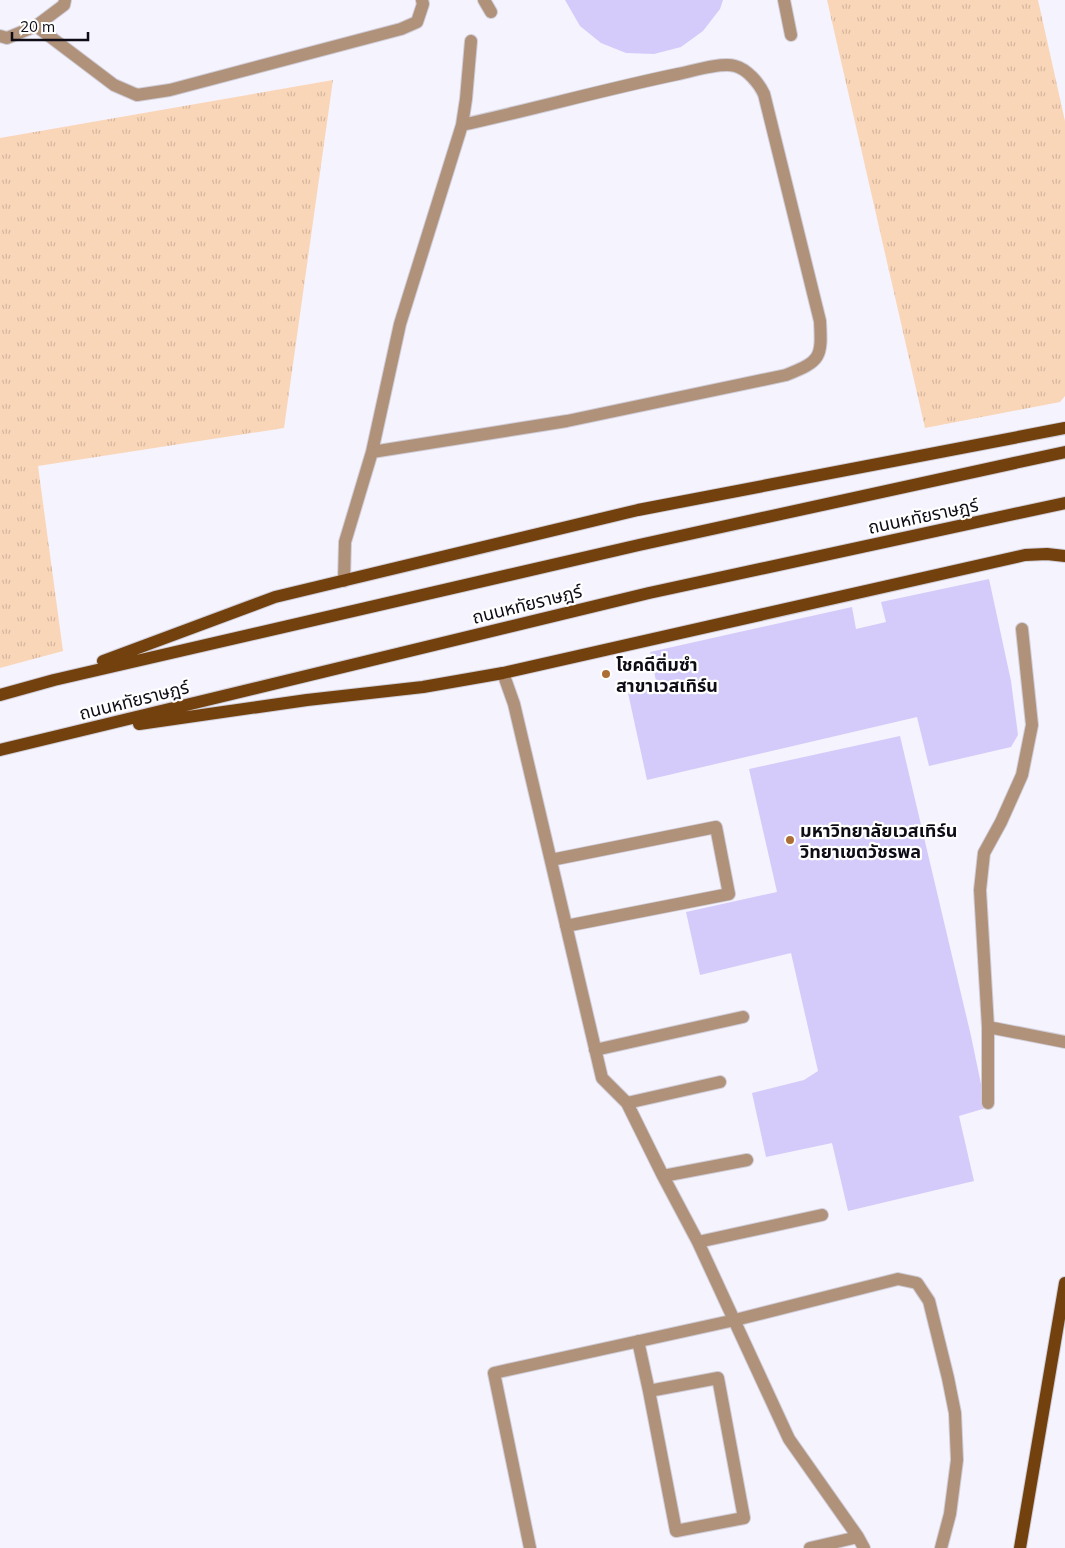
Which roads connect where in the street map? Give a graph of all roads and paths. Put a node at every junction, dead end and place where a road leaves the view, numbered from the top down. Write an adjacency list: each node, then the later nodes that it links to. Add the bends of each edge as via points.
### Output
1 (65, 0): 6 (lane, via 64,5)
2 (422, 0): 6 (lane, via 417,22 400,29 170,90 137,95 114,85)
3 (484, 0): 5 (lane)
4 (784, 0): 7 (lane)
5 (491, 12)
6 (36, 26): 8 (lane, via 7,38)
7 (791, 34)
8 (0, 36)
9 (471, 41): 10 (lane)
10 (462, 125): 12 (lane, via 400,324); 12 (lane, via 708,68 726,65 746,72 760,86 767,104 820,321 820,352 807,367 786,375 566,420)
11 (1065, 428): 16 (main road, via 638,510)
12 (372, 452): 16 (lane, via 345,542)
13 (1065, 452): 19 (main road, ถนนหทัยราษฎร์, via 639,545)
14 (1065, 503): 21 (main road, ถนนหทัยราษฎร์, via 649,593)
15 (1065, 556): 18 (main road, via 1025,555)
16 (344, 581): 19 (main road, via 275,597)
17 (1022, 629): 26 (lane, via 1032,725 1022,775 984,853 980,890)
18 (503, 673): 21 (main road, via 423,687); 23 (lane, via 514,704)
19 (54, 680): 20 (main road, ถนนหทัยราษฎร์)
20 (0, 695)
21 (62, 735): 22 (main road, ถนนหทัยราษฎร์)
22 (0, 750)
23 (552, 860): 24 (lane); 24 (lane, via 716,827 729,894)
24 (566, 926): 28 (lane)
25 (743, 1017): 28 (lane)
26 (988, 1027): 27 (lane); 31 (lane)
27 (1065, 1042)
28 (595, 1050): 30 (lane, via 602,1078)
29 (720, 1082): 30 (lane)
30 (627, 1103): 33 (lane)
31 (988, 1103)
32 (747, 1160): 33 (lane)
33 (663, 1176): 35 (lane)
34 (822, 1215): 35 (lane)
35 (698, 1242): 37 (lane)
36 (1065, 1283): 44 (main road)
37 (734, 1320): 38 (lane); 40 (lane, via 789,1439); 43 (lane, via 898,1279 917,1282 929,1301 955,1414 957,1460 950,1514)
38 (638, 1341): 39 (lane); 41 (lane, via 494,1372)
39 (649, 1391): 39 (lane, via 718,1378 744,1518 676,1531)
40 (861, 1542): 42 (lane)
41 (530, 1548)
42 (810, 1548)
43 (941, 1548)
44 (1020, 1548)

